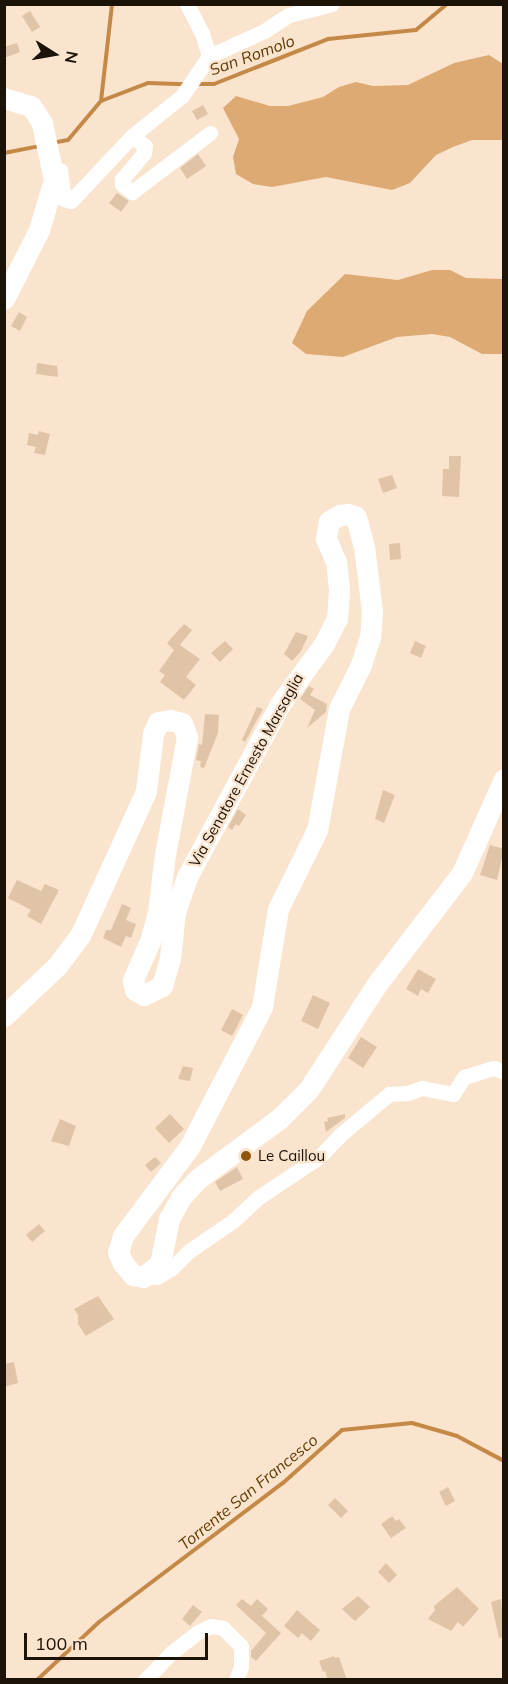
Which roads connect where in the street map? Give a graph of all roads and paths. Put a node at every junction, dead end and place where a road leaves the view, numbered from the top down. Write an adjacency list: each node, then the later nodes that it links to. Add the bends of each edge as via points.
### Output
1 (187, 4): 3 (street, via 202,33)
2 (332, 4): 3 (street, via 289,15)
3 (208, 56): 6 (street, via 183,96)
4 (4, 98): 7 (street, via 31,106 42,123)
5 (210, 132): 6 (street, via 132,192 122,184 122,179 144,153 145,146)
6 (132, 136): 7 (street, via 71,201 64,199 62,174)
7 (53, 164): 8 (street, via 53,190 39,230)
8 (4, 299)
9 (504, 779): 12 (street, via 462,873 377,984 309,1089 279,1119 199,1178 182,1196 169,1219 160,1264)
10 (4, 1016): 12 (street, Via Senatore Ernesto Marsaglia, via 57,966 80,936 146,791 153,734 158,722 170,720 182,723 187,737 158,912 133,980 135,990 144,995 162,986 187,877 280,704 324,644 337,619 339,589 336,562 326,538 329,521 340,515 356,517 370,586 370,637 339,709 317,830 278,909 262,1007 247,1039 190,1146 123,1236 118,1252 123,1263)
11 (504, 1072): 12 (street, via 494,1068 464,1077 453,1094 422,1088 389,1095 319,1157 259,1197 172,1268 157,1277)
12 (143, 1278)
13 (145, 1680): 14 (street, via 171,1653 211,1626 224,1628 241,1646 241,1667)
14 (236, 1680)

